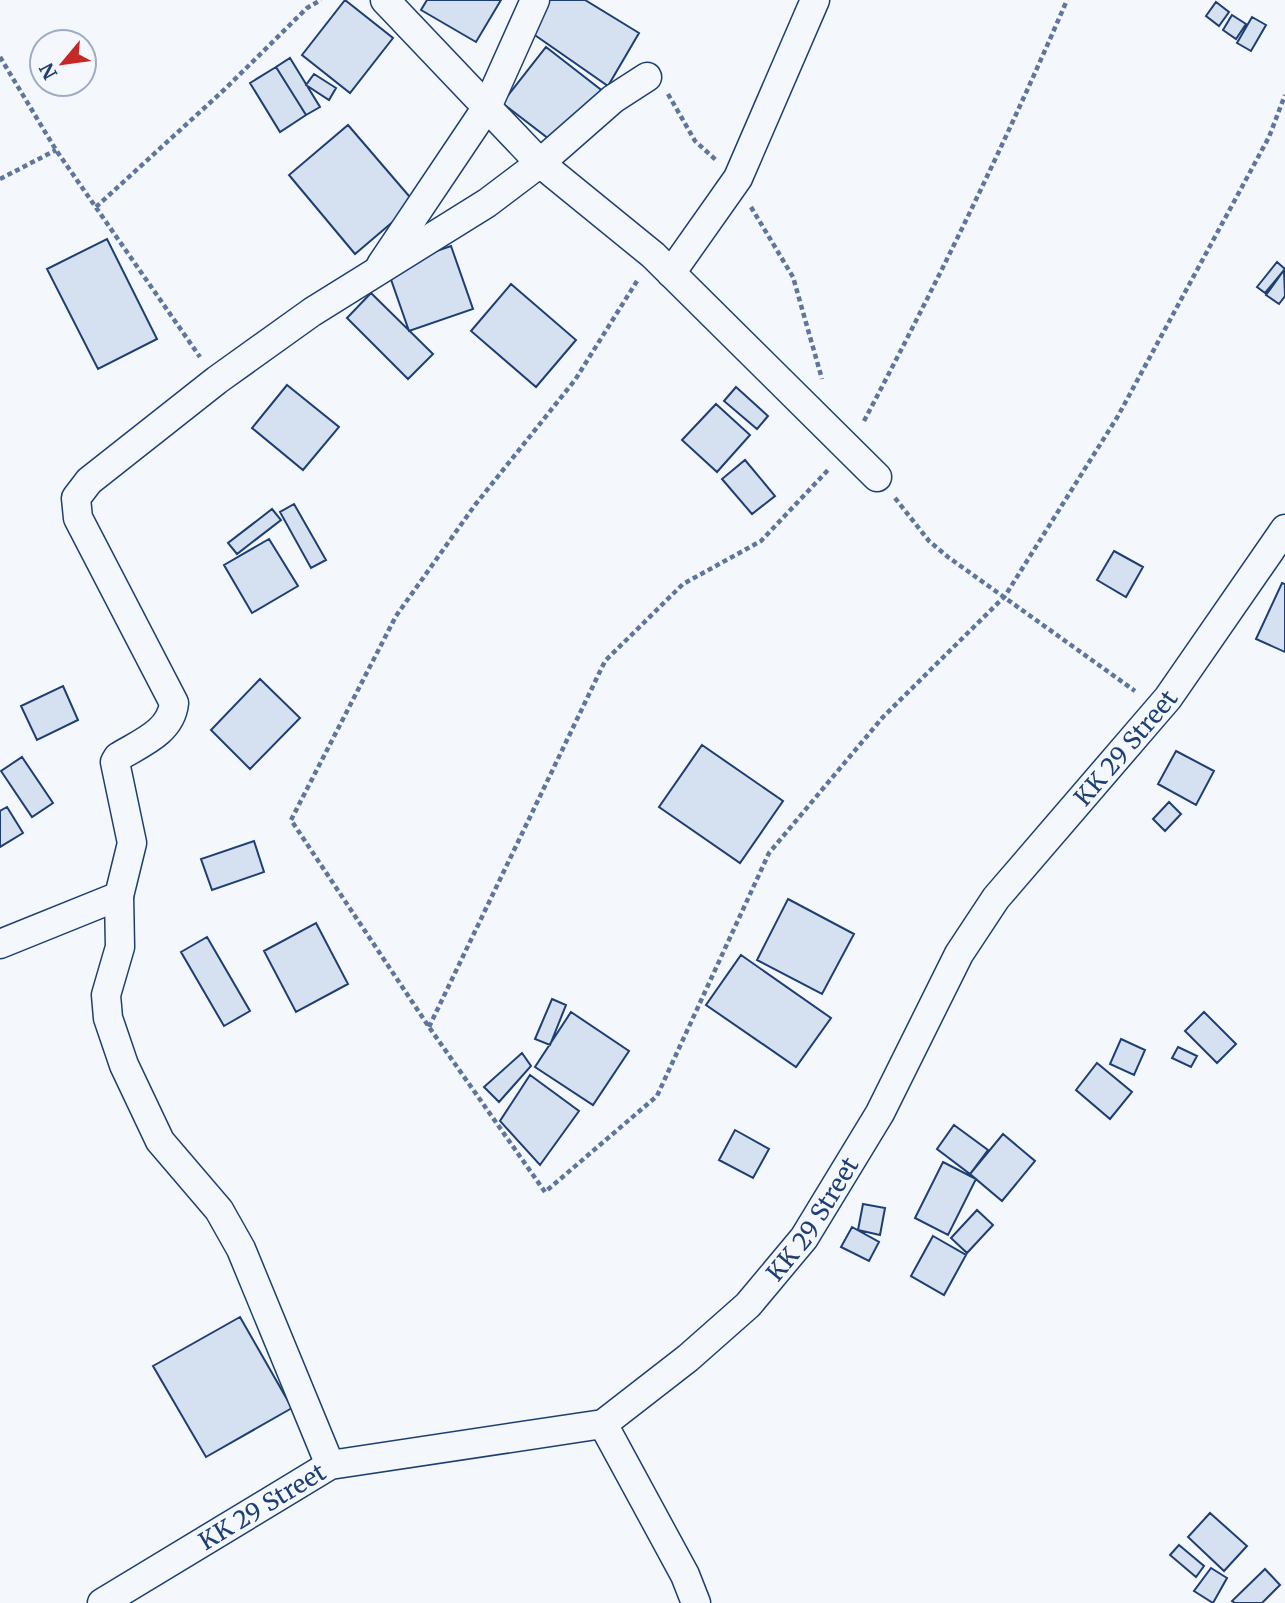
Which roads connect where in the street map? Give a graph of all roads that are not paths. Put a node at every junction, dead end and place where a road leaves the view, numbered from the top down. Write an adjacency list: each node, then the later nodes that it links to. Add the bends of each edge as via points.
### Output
1 (385, 0): 5 (street)
2 (535, 0): 5 (street)
3 (815, 0): 7 (street, via 738,178)
4 (647, 77): 6 (street, via 612,99)
5 (487, 107): 6 (street); 8 (street)
6 (540, 163): 7 (street); 8 (street)
7 (662, 264): 9 (street)
8 (376, 274): 11 (street, via 312,312 217,380 89,481 75,498 78,517 174,704 172,718 163,729 115,762 132,843)
9 (877, 477)
10 (1285, 529): 13 (street, KK 29 Street, via 1160,708 996,898 959,954 880,1112 804,1238 748,1305)
11 (119, 896): 12 (street); 14 (street, via 120,947 106,995 108,1018 124,1065 160,1141 219,1210 241,1249)
12 (0, 944)
13 (603, 1424): 14 (street, KK 29 Street); 16 (street)
14 (330, 1465): 15 (street, KK 29 Street)
15 (102, 1603)
16 (696, 1603)

